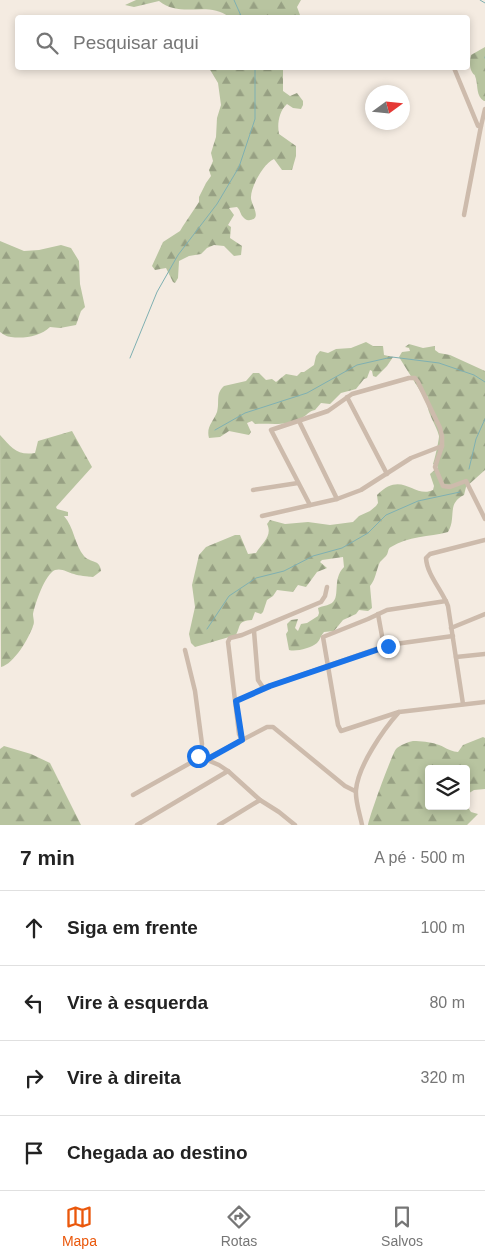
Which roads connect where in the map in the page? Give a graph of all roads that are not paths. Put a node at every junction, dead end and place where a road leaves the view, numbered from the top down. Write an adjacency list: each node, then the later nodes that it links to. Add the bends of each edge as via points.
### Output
1 (455, 70): 3 (street, via 477,126)
2 (485, 109): 3 (street)
3 (481, 126): 4 (street)
4 (464, 215)
5 (347, 397): 6 (street, via 328,411); 7 (street, via 414,378 440,428); 8 (street)
6 (299, 421): 9 (street, via 271,430); 11 (street)
7 (442, 446): 8 (street, via 411,458); 14 (street, via 435,467 443,486 466,481)
8 (387, 474): 11 (street, via 361,490)
9 (298, 483): 10 (street); 12 (street)
10 (253, 490)
11 (337, 498): 12 (street)
12 (310, 505): 13 (street)
13 (262, 516)
14 (485, 519)
15 (485, 540): 17 (street, via 427,555 426,563)
16 (327, 587): 21 (street, via 322,602)
17 (446, 601): 18 (street); 20 (street)
18 (378, 614): 23 (street); 27 (street, via 323,637)
19 (485, 614): 20 (street)
20 (451, 628): 22 (street)
21 (254, 631): 28 (street, via 258,680); 29 (street, via 230,638 228,642)
22 (452, 636): 23 (street); 26 (street)
23 (384, 647): 27 (street)
24 (184, 650): 34 (street, via 195,691 202,744)
25 (485, 654): 26 (street)
26 (456, 657): 31 (street)
27 (328, 666): 28 (street); 32 (street, via 341,730)
28 (264, 689): 29 (street)
29 (236, 701): 33 (street)
30 (485, 702): 31 (street)
31 (462, 704): 32 (street)
32 (399, 712): 37 (street, via 378,738)
33 (242, 740): 35 (street); 37 (street, via 273,727)
34 (198, 756): 35 (street); 38 (street)
35 (206, 760): 36 (street)
36 (228, 771): 39 (street); 40 (street)
37 (355, 791): 43 (street)
38 (133, 795)
39 (260, 800): 41 (street); 42 (street)
40 (136, 825)
41 (219, 825)
42 (295, 825)
43 (362, 825)

